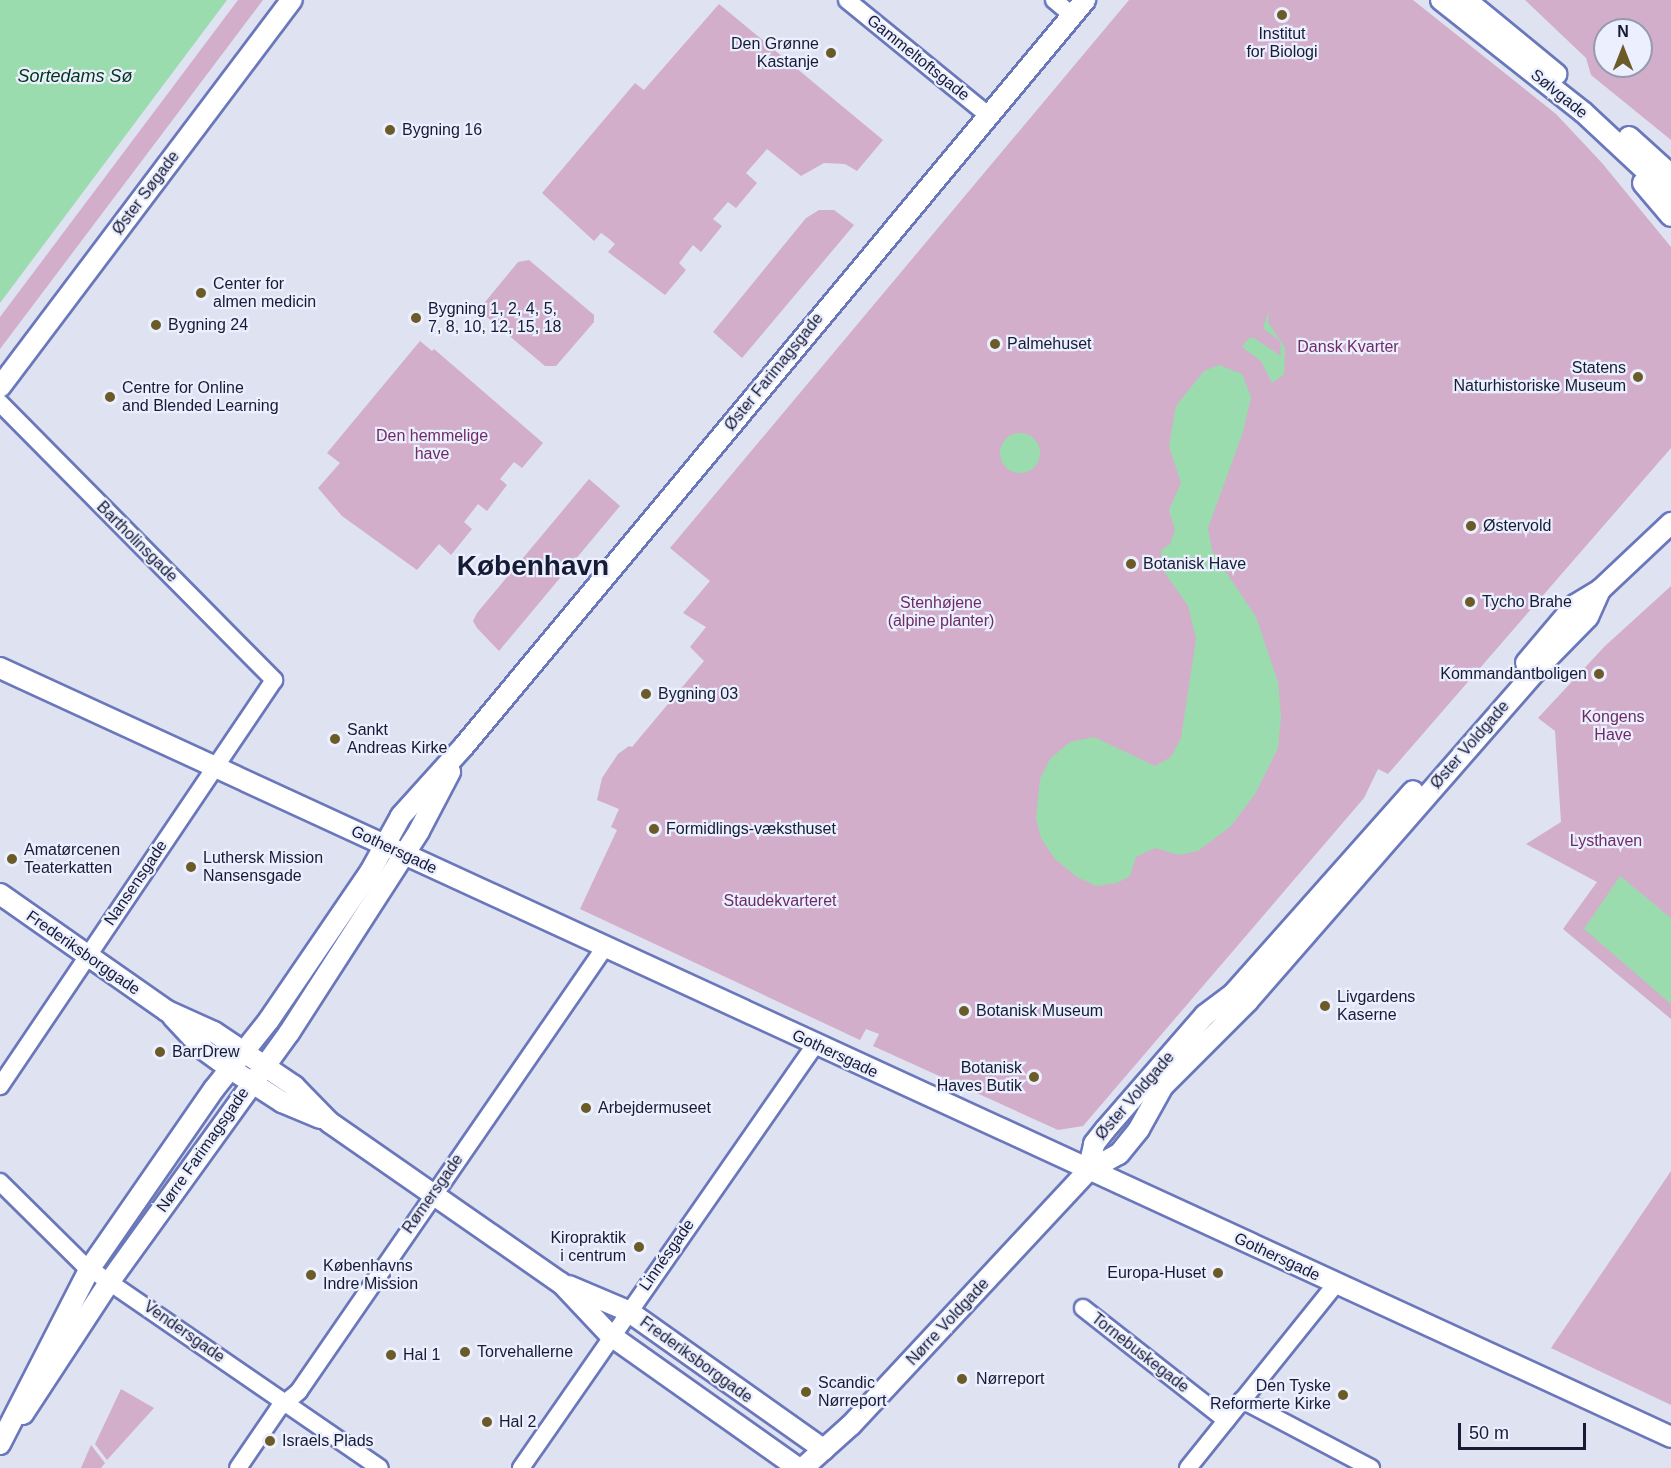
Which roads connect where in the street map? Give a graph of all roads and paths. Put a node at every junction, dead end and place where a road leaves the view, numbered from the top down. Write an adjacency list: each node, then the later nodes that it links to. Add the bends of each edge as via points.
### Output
1 (292, 0): 13 (street, Øster Søgade)
2 (847, 0): 9 (street, Gammeltoftsgade)
3 (1054, 0): 7 (street)
4 (1085, 0): 7 (street, Øster Farimagsgade)
5 (1441, 0): 8 (street, Sølvgade)
6 (1466, 0): 10 (street, Sølvgade)
7 (1073, 16): 9 (street, Øster Farimagsgade)
8 (1582, 112): 11 (street, Sølvgade); 12 (street)
9 (989, 116): 18 (street, Øster Farimagsgade)
10 (1671, 175)
11 (1671, 194)
12 (1671, 216)
13 (0, 387)
14 (0, 403): 17 (street, Bartholinsgade)
15 (1671, 523): 33 (street, Øster Voldgade, via 1600,590 1575,605 1233,994 1205,1015 1094,1144)
16 (0, 668): 19 (street, Gothersgade)
17 (274, 680): 19 (street, Nansensgade)
18 (464, 746): 20 (street, Øster Farimagsgade, via 401,816); 21 (street, Øster Farimagsgade)
19 (213, 766): 20 (street, Gothersgade); 24 (street, Nansensgade)
20 (384, 846): 21 (street, Gothersgade); 27 (street, Nørre Farimagsgade)
21 (403, 854): 23 (street, Gothersgade); 28 (street, Nørre Farimagsgade)
22 (0, 894): 24 (street, Frederiksborggade)
23 (604, 947): 26 (street, Gothersgade); 35 (street, Rømersgade)
24 (87, 956): 25 (street, Frederiksborggade); 31 (street, Nansensgade)
25 (167, 1011): 27 (street, Frederiksborggade, via 214,1032); 29 (street, Frederiksborggade, via 203,1049)
26 (815, 1044): 33 (street, Gothersgade); 41 (street, Linnésgade)
27 (244, 1052): 28 (street, Frederiksborggade); 29 (street, Nørre Farimagsgade)
28 (265, 1065): 30 (street, Nørre Farimagsgade); 32 (street, Frederiksborggade, via 294,1086)
29 (231, 1069): 30 (street, Frederiksborggade); 36 (street, Nørre Farimagsgade)
30 (252, 1082): 32 (street, Frederiksborggade, via 282,1102); 37 (street, Nørre Farimagsgade)
31 (0, 1086)
32 (329, 1122): 35 (street, Frederiksborggade)
33 (1088, 1171): 39 (street, Gothersgade); 48 (street, Nørre Voldgade)
34 (0, 1182): 36 (street, Vendersgade)
35 (433, 1194): 38 (street, Frederiksborggade); 44 (street, Rømersgade, via 299,1391)
36 (90, 1268): 37 (street, Vendersgade); 47 (street, Nørre Farimagsgade)
37 (110, 1281): 44 (street, Vendersgade); 47 (street, Nørre Farimagsgade, via 39,1392)
38 (561, 1283): 41 (street, Frederiksborggade); 42 (street, Frederiksborggade)
39 (1336, 1284): 43 (street); 46 (street, Gothersgade)
40 (1083, 1308): 45 (street, Tornebuskegade)
41 (628, 1311): 42 (street, Linnésgade); 48 (street, Frederiksborggade)
42 (610, 1335): 51 (street, Linnésgade); 52 (street, Frederiksborggade)
43 (1242, 1400): 45 (street); 54 (street)
44 (286, 1402): 49 (street, Rømersgade); 50 (street, Vendersgade)
45 (1226, 1420): 53 (street)
46 (1671, 1437)
47 (0, 1444)
48 (824, 1450): 52 (street, Nørre Voldgade)
49 (238, 1468)
50 (380, 1468)
51 (521, 1468)
52 (800, 1468)
53 (1188, 1468)
54 (1371, 1468)

